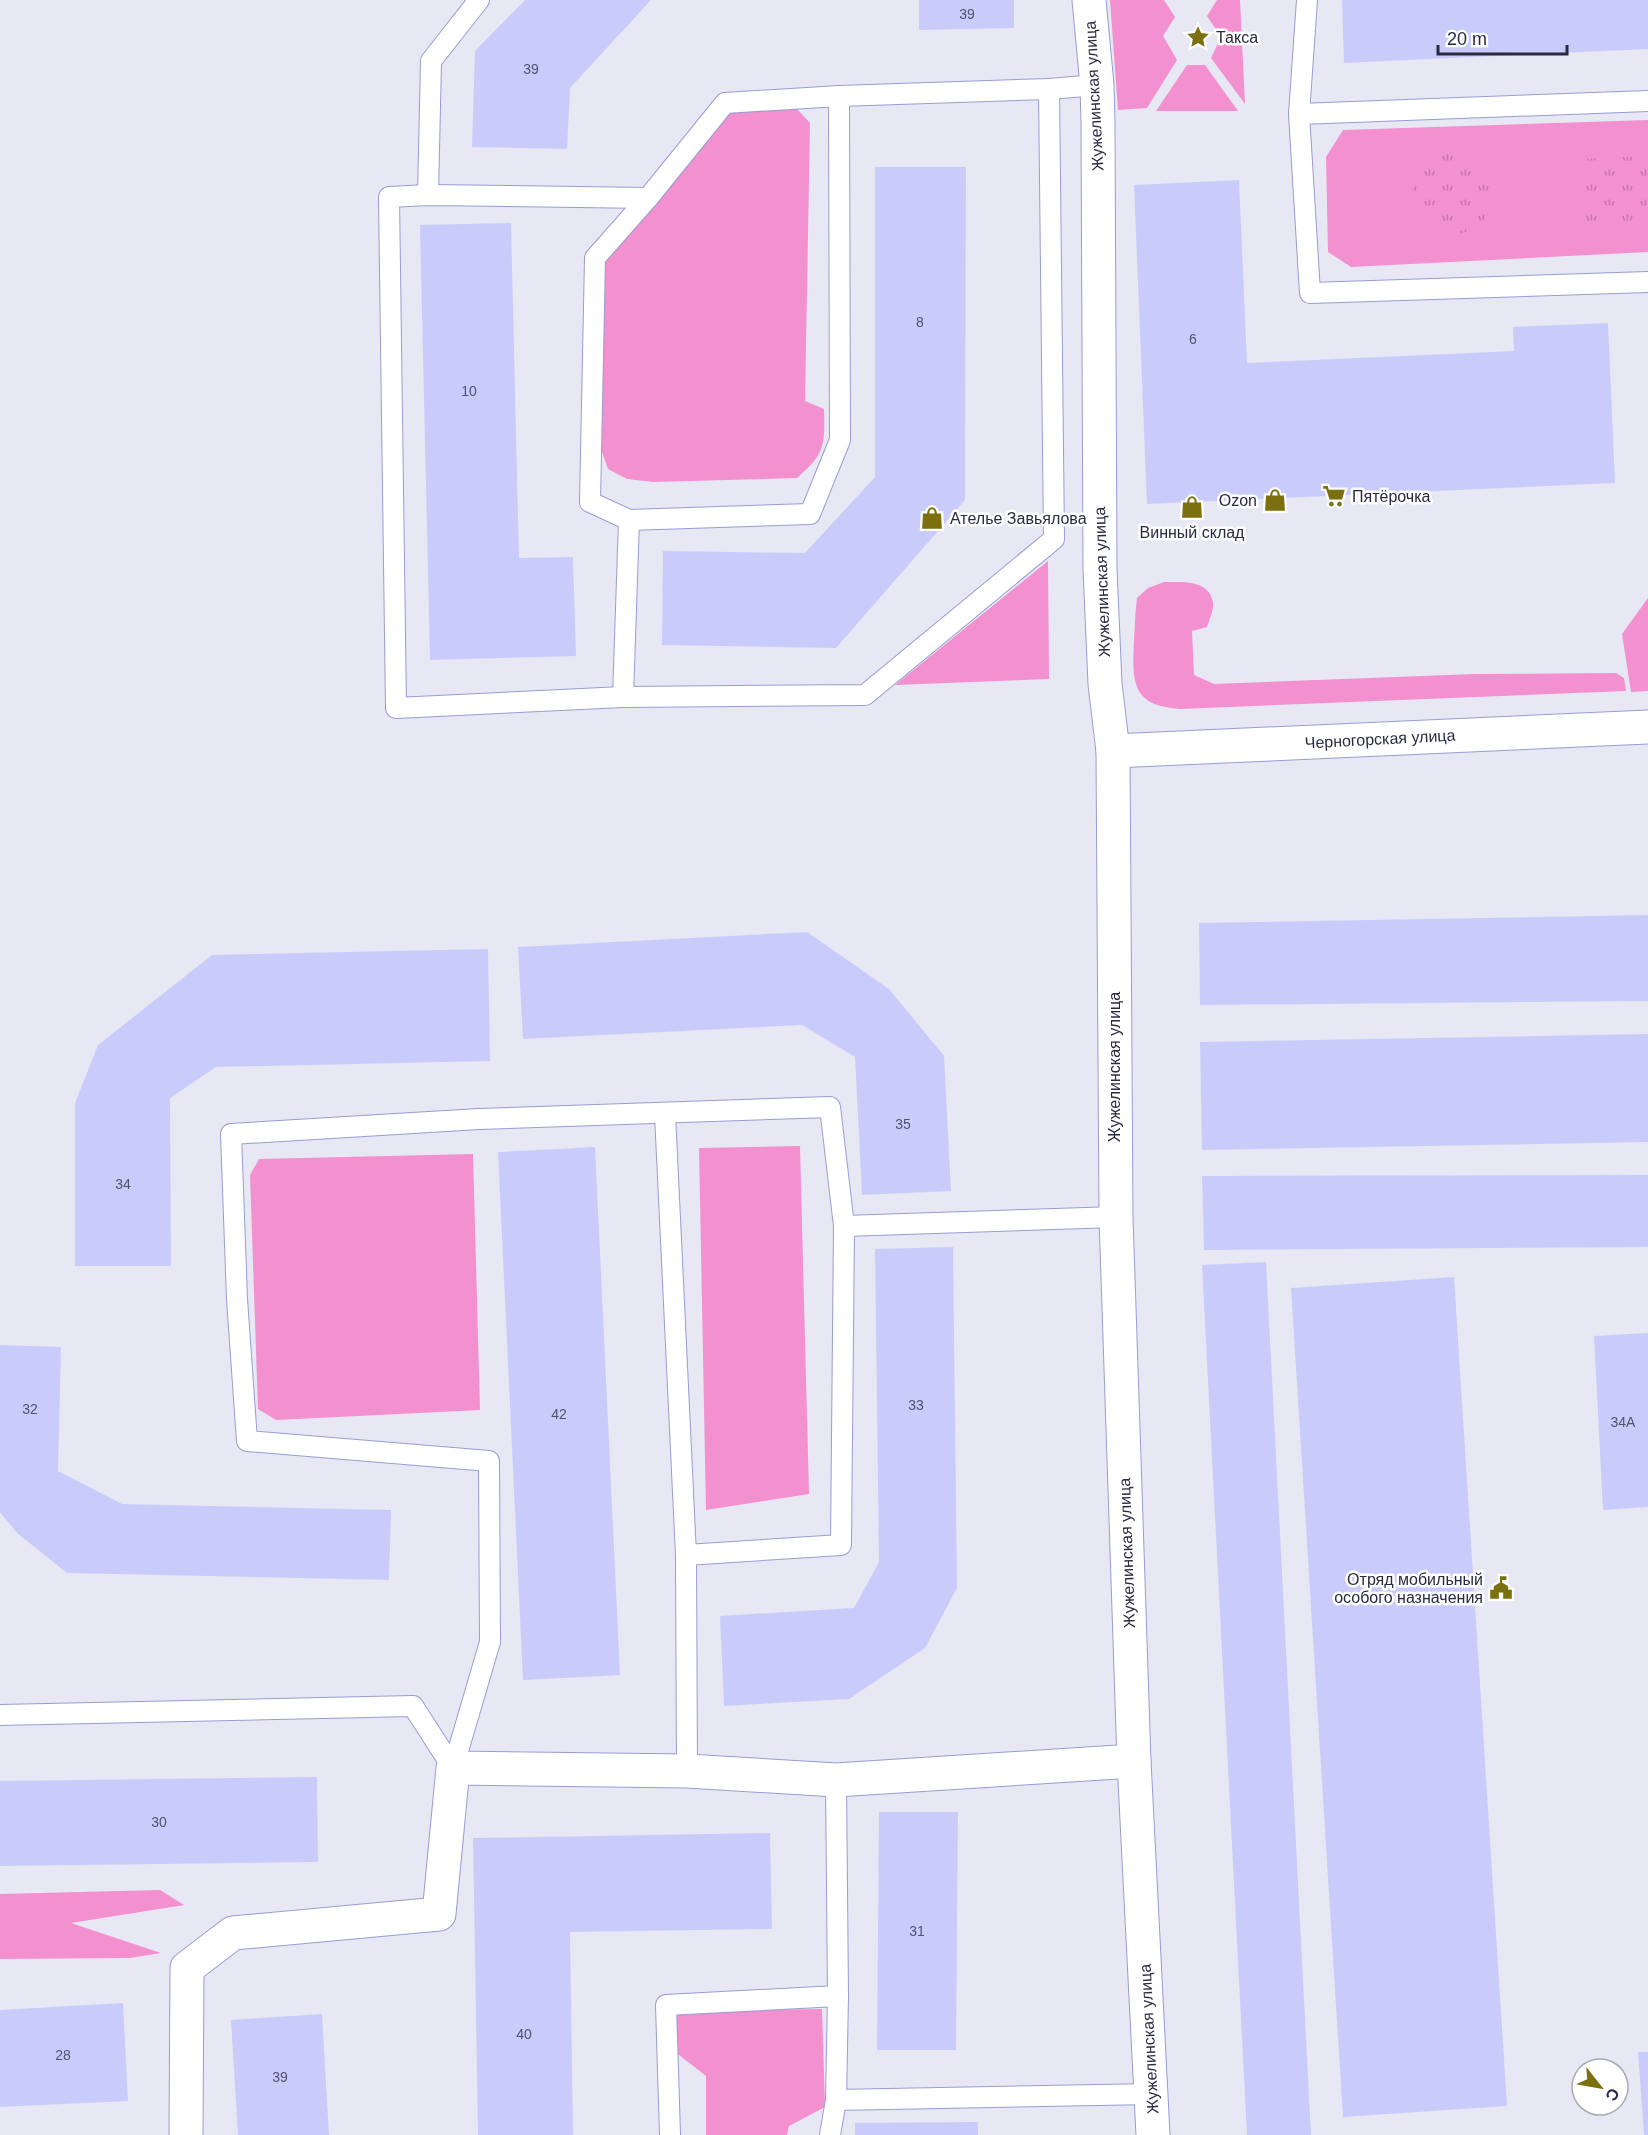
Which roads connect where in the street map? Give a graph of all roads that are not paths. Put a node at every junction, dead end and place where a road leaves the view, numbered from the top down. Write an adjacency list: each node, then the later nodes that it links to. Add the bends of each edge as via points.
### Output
1 (479, 0): 9 (lane, via 431,61)
2 (1089, 0): 4 (street, Жужелинская улица)
3 (1307, 0): 8 (lane)
4 (1097, 86): 5 (lane); 15 (street, Жужелинская улица, via 1100,569 1105,684)
5 (1049, 89): 6 (lane); 13 (lane, via 1054,539 865,695)
6 (839, 96): 10 (lane, via 724,104); 12 (lane, via 840,440 810,514)
7 (1648, 101): 8 (lane)
8 (1299, 114): 11 (lane, via 1310,293)
9 (428, 195): 10 (lane); 13 (lane, via 389,197 396,708)
10 (648, 198): 12 (lane, via 595,258 590,502)
11 (1648, 282)
12 (629, 520): 13 (lane)
13 (623, 697)
14 (1648, 727): 15 (street, Черногорская улица)
15 (1113, 751): 17 (street, Жужелинская улица)
16 (664, 1114): 18 (lane, via 830,1107); 19 (lane); 22 (lane, via 479,1119 231,1134 237,1299 248,1441 489,1461 490,1642)
17 (1116, 1217): 18 (lane); 21 (street, Жужелинская улица)
18 (844, 1226): 19 (lane, via 841,1545)
19 (686, 1555): 23 (lane)
20 (0, 1715): 22 (lane, via 413,1706)
21 (1134, 1761): 24 (street); 26 (street, Жужелинская улица)
22 (453, 1768): 23 (street); 28 (street, via 439,1914 233,1934 187,1968)
23 (687, 1771): 24 (street)
24 (836, 1780): 25 (lane)
25 (838, 1996): 27 (lane); 29 (lane, via 666,2005)
26 (1152, 2094): 27 (lane); 31 (street, Жужелинская улица)
27 (836, 2100): 30 (lane)
28 (186, 2135)
29 (670, 2135)
30 (830, 2135)
31 (1153, 2135)

